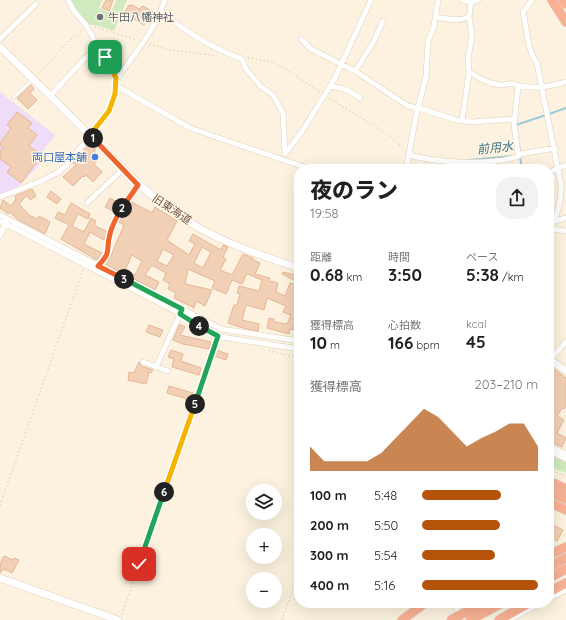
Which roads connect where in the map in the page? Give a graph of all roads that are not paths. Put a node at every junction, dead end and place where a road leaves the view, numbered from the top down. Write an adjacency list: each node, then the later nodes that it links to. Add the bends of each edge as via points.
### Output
1 (68, 0): 21 (street, via 87,26)
2 (165, 0): 13 (street)
3 (371, 0): 22 (street)
4 (438, 0): 14 (street)
5 (462, 0): 10 (street)
6 (478, 0): 10 (street)
7 (532, 0): 31 (street, via 523,12)
8 (552, 0): 17 (highway)
9 (563, 0): 12 (highway)
10 (471, 2): 15 (street)
11 (36, 4): 18 (street)
12 (566, 4)
13 (161, 12): 25 (street, via 150,34); 40 (street, via 188,33 222,52 242,59 246,69 273,95 284,113)
14 (435, 17): 15 (street, via 452,20); 35 (street, via 428,41 426,77)
15 (469, 18): 24 (street, via 472,35 468,59)
16 (383, 21): 23 (street, via 373,43)
17 (566, 22)
18 (0, 39)
19 (301, 39): 22 (street, via 311,49)
20 (0, 47): 26 (street, 旧東海道)
21 (96, 50): 25 (street, via 105,57); 32 (street, via 84,59)
22 (340, 65): 23 (street); 29 (street)
23 (355, 71): 35 (street, via 399,101)
24 (469, 72): 30 (street, via 487,83 513,84); 37 (street)
25 (116, 78): 28 (street)
26 (33, 79): 32 (street, 旧東海道); 33 (lane)
27 (566, 82): 31 (street)
28 (115, 86): 38 (street, via 109,111); 43 (street, via 190,128)
29 (330, 86): 34 (street, via 345,89); 40 (street)
30 (518, 87): 31 (street); 36 (street)
31 (541, 88): 39 (street)
32 (50, 96): 38 (street, 旧東海道)
33 (13, 98)
34 (360, 98)
35 (418, 108): 37 (street); 42 (street)
36 (514, 119): 37 (street, via 472,122); 41 (street)
37 (462, 120)
38 (90, 135): 48 (street, 旧東海道); 51 (street, via 67,165 57,173)
39 (555, 148): 41 (street); 47 (street)
40 (285, 154): 43 (street)
41 (520, 154): 42 (street, via 478,162 437,162)
42 (409, 155): 45 (street)
43 (286, 160): 44 (street)
44 (297, 164)
45 (407, 164)
46 (566, 165): 47 (street)
47 (559, 168): 49 (street); 56 (street, via 562,192)
48 (123, 169): 50 (street, 旧東海道); 52 (street)
49 (554, 170)
50 (138, 185): 60 (street, via 116,218 110,234 108,253); 61 (street, 旧東海道, via 173,212 218,237)
51 (0, 197)
52 (88, 203)
53 (0, 215): 55 (street)
54 (566, 218): 56 (street)
55 (4, 221): 59 (street); 60 (street); 62 (street, via 84,266)
56 (555, 221)
57 (554, 230): 58 (street)
58 (566, 231)
59 (0, 236)
60 (98, 266): 62 (street)
61 (294, 266)
62 (181, 312): 63 (street); 64 (street); 72 (street)
63 (221, 329): 64 (street); 65 (street)
64 (218, 336): 66 (street); 68 (street)
65 (294, 340)
66 (216, 341)
67 (566, 342): 69 (street)
68 (294, 348)
69 (554, 355)
70 (143, 362): 72 (street)
71 (554, 363): 73 (street)
72 (156, 367): 74 (street)
73 (566, 370)
74 (168, 371)
75 (554, 448): 77 (street)
76 (554, 453): 78 (street)
77 (566, 454)
78 (566, 459)
79 (554, 483): 80 (highway)
80 (566, 489)
81 (554, 493): 82 (highway)
82 (566, 499)
83 (554, 504): 84 (highway)
84 (566, 510)
85 (566, 547): 86 (highway)
86 (554, 553)
87 (566, 558): 88 (highway)
88 (554, 564)
89 (566, 569): 90 (highway)
90 (554, 575)
91 (0, 578): 103 (street)
92 (565, 580): 93 (highway); 94 (highway)
93 (554, 584)
94 (554, 588)
95 (566, 590): 96 (street)
96 (554, 596)
97 (418, 608): 104 (highway)
98 (457, 608): 106 (street)
99 (474, 608): 105 (highway, bridge)
100 (492, 608): 107 (highway, bridge)
101 (520, 608): 108 (highway)
102 (531, 608): 109 (street)
103 (119, 620)
104 (402, 620)
105 (452, 620)
106 (461, 620)
107 (470, 620)
108 (498, 620)
109 (509, 620)

